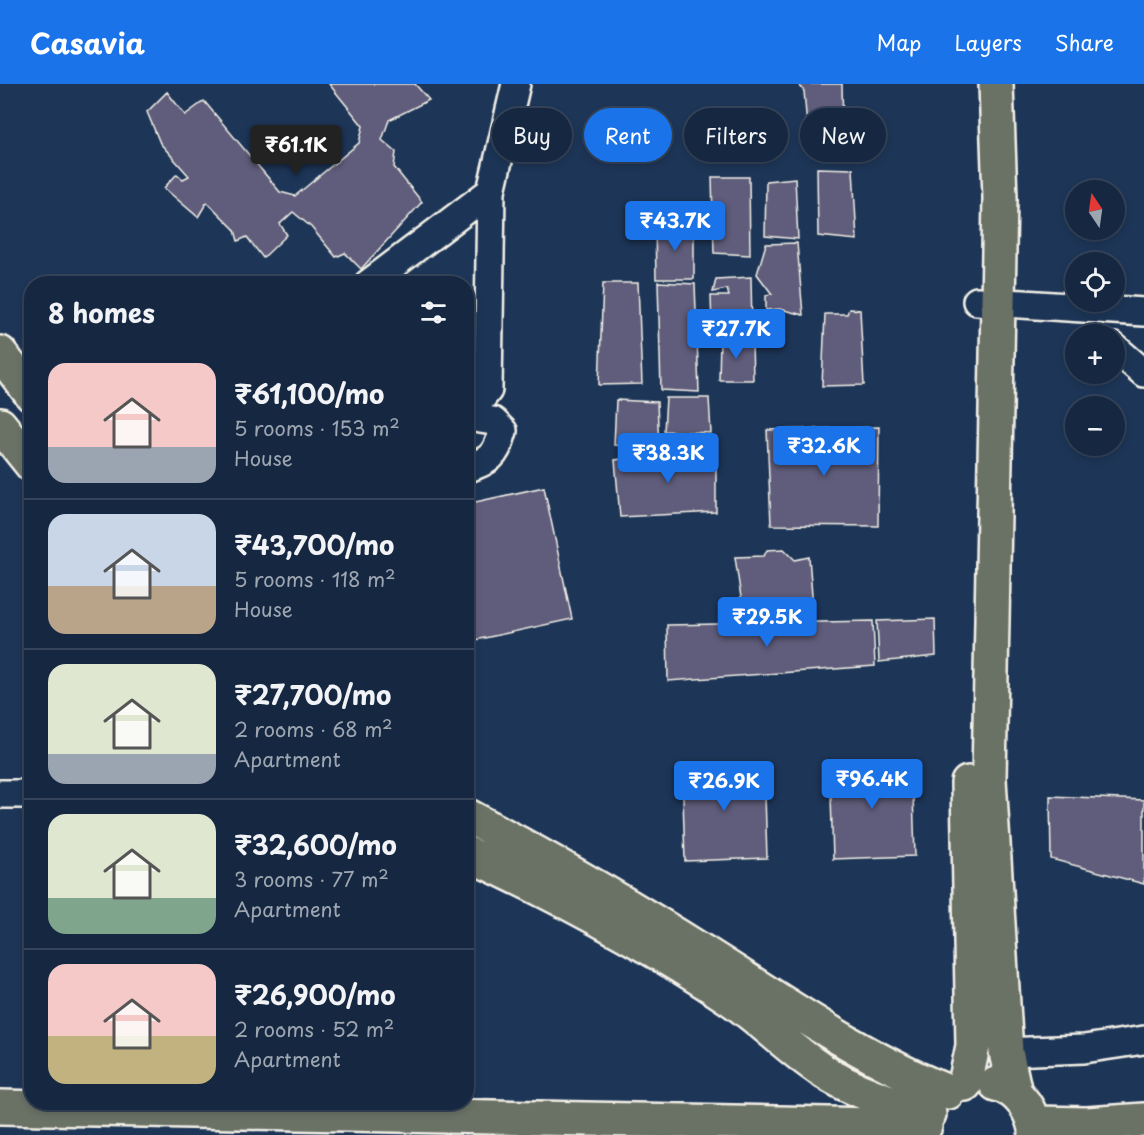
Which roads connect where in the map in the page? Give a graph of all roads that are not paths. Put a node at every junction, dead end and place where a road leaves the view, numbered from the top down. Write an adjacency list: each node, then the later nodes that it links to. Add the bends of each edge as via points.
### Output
1 (516, 84): 4 (street)
2 (975, 84): 6 (main road, via 978,198)
3 (996, 84): 6 (main road, via 1000,198)
4 (491, 191): 5 (street); 16 (street, via 488,390)
5 (379, 276)
6 (987, 301): 7 (street); 28 (main road, via 989,779); 33 (main road, via 968,779 973,1046)
7 (1065, 306)
8 (1125, 311): 9 (street)
9 (1144, 312)
10 (0, 353): 14 (main road)
11 (1125, 357): 13 (street)
12 (0, 364): 15 (street)
13 (1144, 373)
14 (24, 384)
15 (24, 395)
16 (474, 409)
17 (474, 419): 20 (street, via 493,421 503,431 490,460)
18 (0, 425): 19 (main road)
19 (24, 455)
20 (474, 466)
21 (0, 794): 22 (street)
22 (24, 794)
23 (0, 811): 24 (street)
24 (24, 811)
25 (474, 819): 33 (main road, via 643,913 852,1046 914,1078)
26 (474, 858): 33 (main road, via 531,883 700,979 733,1000 821,1070 871,1096)
27 (1144, 1040): 28 (street, via 1084,1049)
28 (1006, 1052): 29 (main road)
29 (1015, 1093): 33 (main road, via 991,1083); 35 (main road, via 1027,1106)
30 (0, 1107): 31 (main road)
31 (24, 1107)
32 (474, 1109): 33 (main road)
33 (938, 1110)
34 (1144, 1120): 35 (main road)
35 (1036, 1129)

